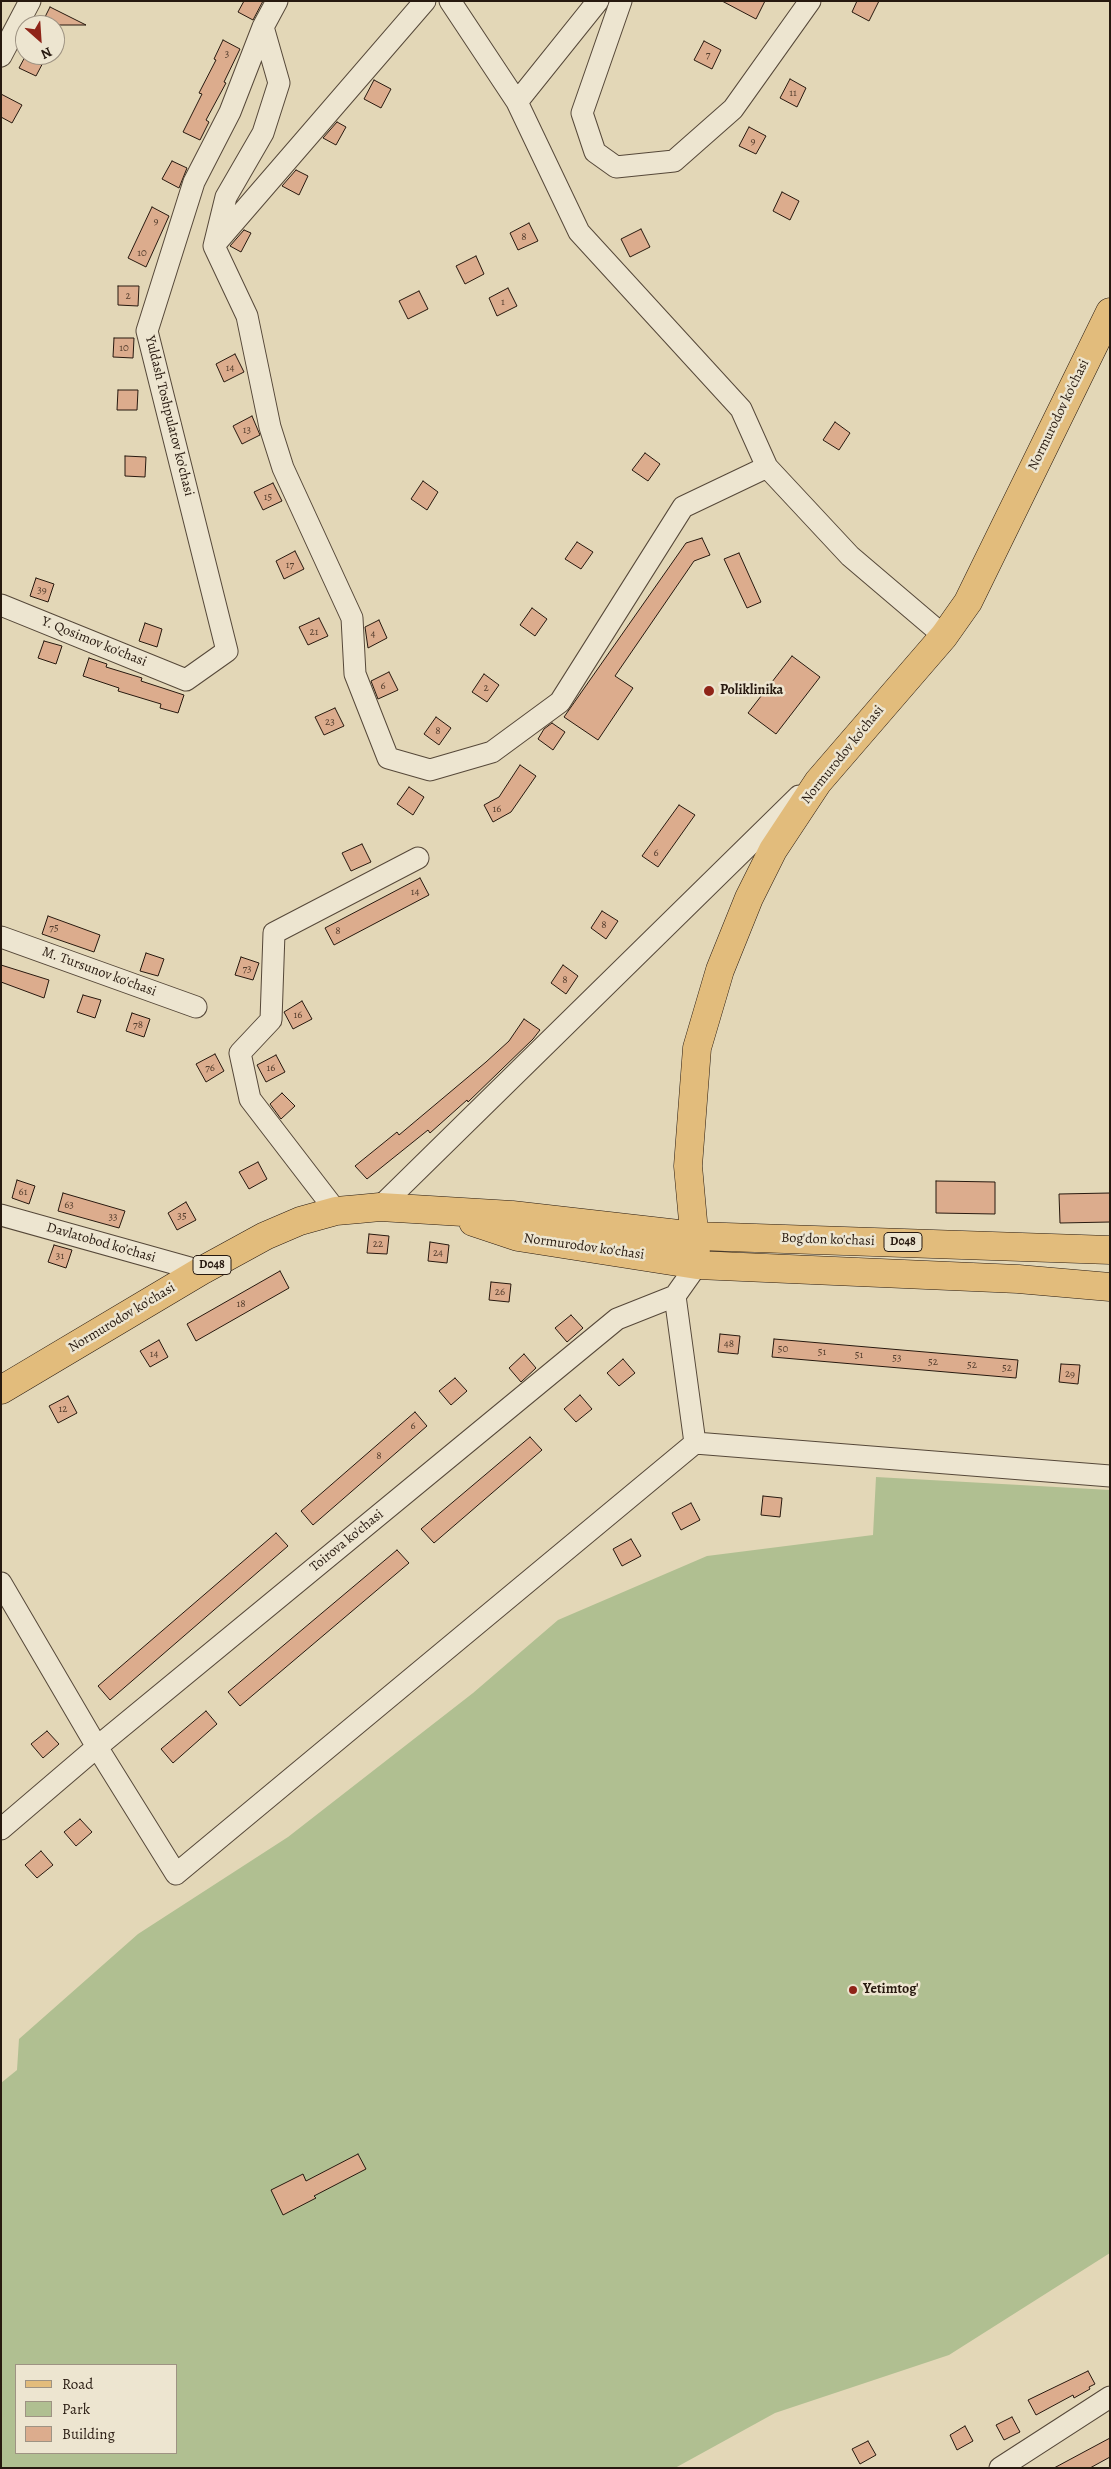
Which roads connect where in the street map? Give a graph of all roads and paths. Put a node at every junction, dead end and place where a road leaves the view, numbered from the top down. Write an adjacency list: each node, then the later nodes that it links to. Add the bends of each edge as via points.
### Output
1 (30, 1): 9 (street)
2 (277, 1): 8 (street, Yuldash Toshpulatov ko'chasi)
3 (425, 1): 11 (street)
4 (450, 1): 10 (street)
5 (598, 1): 10 (street)
6 (621, 1): 7 (street, via 582,113 595,152 616,167 674,162 733,109)
7 (810, 1)
8 (263, 27): 11 (street, via 279,84 263,133 226,197); 16 (street, Yuldash Toshpulatov ko'chasi, via 230,112 194,182 148,330 228,651)
9 (1, 56)
10 (517, 102): 13 (street, via 579,232 741,409)
11 (214, 246): 13 (street, via 247,316 270,427 283,468 352,618 356,674 388,758 430,770 492,752 560,702 683,507)
12 (1110, 312): 15 (main road, Normurodov ko'chasi, via 968,602)
13 (767, 467): 15 (street, via 850,556)
14 (1, 605): 16 (street, Y. Qosimov ko'chasi)
15 (944, 636): 17 (main road, Normurodov ko'chasi)
16 (186, 680)
17 (835, 761): 21 (street); 25 (main road, Normurodov ko'chasi, via 787,827 760,874 729,945 703,1022 694,1075 688,1154)
18 (418, 858): 22 (street, via 274,933 271,1020 240,1052 250,1098)
19 (1, 937): 20 (street, M. Tursunov ko'chasi)
20 (196, 1007)
21 (380, 1207): 22 (main road, Normurodov ko'chasi / D048); 23 (main road, Normurodov ko'chasi / D048)
22 (336, 1211): 28 (main road, Normurodov ko'chasi / D048, via 282,1228)
23 (446, 1211): 25 (main road, Normurodov ko'chasi / D048, via 512,1215); 27 (main road, Normurodov ko'chasi / D048, via 518,1237)
24 (1, 1215): 28 (street, Davlatobod ko’chasi)
25 (696, 1236): 26 (main road, Bog'don ko'chasi / D048); 27 (main road, Normurodov ko'chasi)
26 (1110, 1250)
27 (697, 1265): 29 (main road, D048); 30 (street)
28 (201, 1271): 31 (main road, Normurodov ko'chasi / D048)
29 (1110, 1286)
30 (674, 1296): 32 (street); 35 (street, Toirova ko'chasi, via 617,1319)
31 (1, 1390)
32 (695, 1443): 33 (street); 35 (street, via 176,1874)
33 (1110, 1476)
34 (1, 1583): 35 (street)
35 (97, 1746): 36 (street, Toirova ko'chasi)
36 (1, 1829)
37 (1110, 2397): 38 (street)
38 (1000, 2468)

